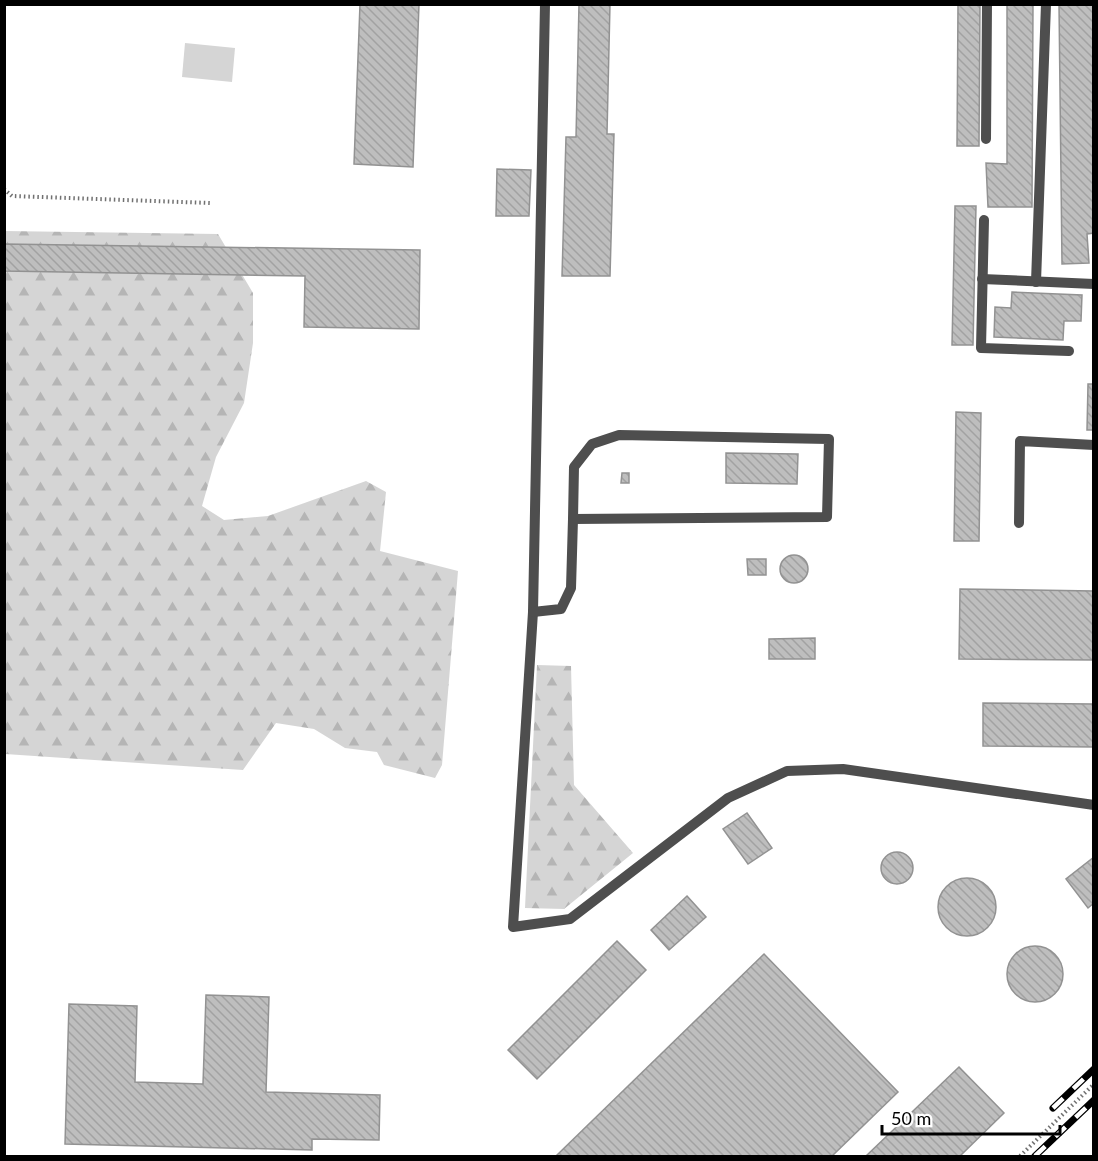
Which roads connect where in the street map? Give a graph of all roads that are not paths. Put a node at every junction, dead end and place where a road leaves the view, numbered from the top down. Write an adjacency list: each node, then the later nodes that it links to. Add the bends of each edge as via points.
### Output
1 (545, 4): 13 (lane)
2 (987, 4): 4 (lane)
3 (1046, 4): 7 (lane)
4 (987, 139)
5 (984, 220): 6 (lane)
6 (982, 279): 7 (lane); 9 (lane, via 981,348)
7 (1036, 282): 8 (lane)
8 (1094, 284)
9 (1069, 351)
10 (1094, 444): 12 (lane, via 1020,441)
11 (573, 519): 11 (lane, via 827,517 829,439 619,435 592,444 574,467); 13 (lane, via 571,588 561,609)
12 (1019, 523)
13 (533, 612): 14 (lane, via 513,927 570,919 728,798 787,771 843,769)
14 (1094, 805)

